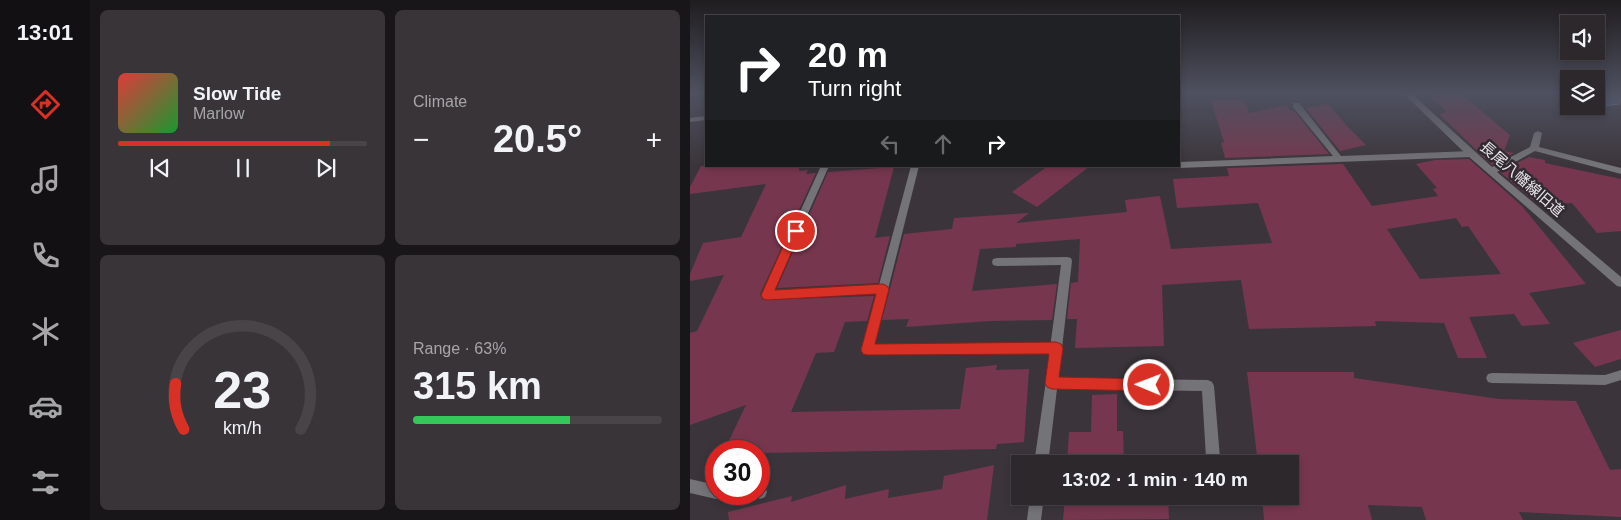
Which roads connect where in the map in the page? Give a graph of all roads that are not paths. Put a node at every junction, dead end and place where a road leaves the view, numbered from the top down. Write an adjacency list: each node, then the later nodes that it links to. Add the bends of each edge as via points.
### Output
1 (1306, 117): 8 (street)
2 (1432, 117): 7 (street, 長尾八幡線旧道)
3 (705, 118): 4 (street)
4 (690, 120)
5 (1538, 133): 6 (street)
6 (1534, 148): 12 (street); 13 (street)
7 (1471, 154): 8 (street); 13 (street, 長尾八幡線旧道)
8 (1340, 159): 9 (street)
9 (1180, 164)
10 (825, 167): 16 (street, via 767,295)
11 (915, 167): 16 (street)
12 (1621, 170)
13 (1491, 171): 15 (street, 長尾八幡線旧道)
14 (997, 262): 17 (street, via 1067,261)
15 (1621, 283)
16 (883, 289): 17 (street, via 867,350)
17 (1056, 348): 20 (street)
18 (1621, 375): 19 (street, via 1606,380)
19 (1492, 378)
20 (1052, 383): 21 (street); 22 (street, via 1208,386)
21 (1042, 455)
22 (1213, 455)
23 (690, 486): 24 (street)
24 (705, 489)
25 (1036, 505): 26 (street)
26 (1034, 520)

